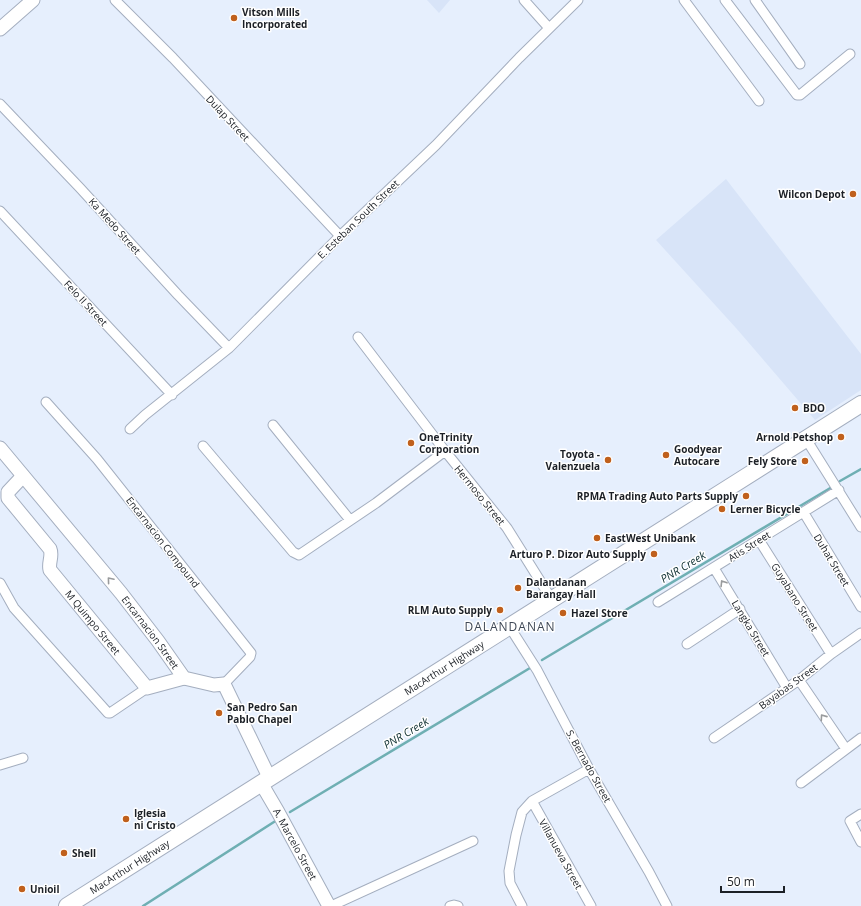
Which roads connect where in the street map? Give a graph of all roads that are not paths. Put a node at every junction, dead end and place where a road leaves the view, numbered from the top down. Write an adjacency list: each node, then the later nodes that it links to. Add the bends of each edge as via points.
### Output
1 (33, 0): 9 (street)
2 (115, 0): 15 (street, Dulap Street)
3 (524, 0): 8 (street)
4 (578, 0): 8 (street, E. Esteban South Street)
5 (684, 0): 12 (street)
6 (725, 0): 10 (street, via 796,95 800,95)
7 (755, 0): 11 (street)
8 (549, 28): 15 (street, E. Esteban South Street, via 436,145)
9 (0, 30)
10 (850, 54)
11 (800, 64)
12 (759, 101)
13 (0, 104): 17 (street, Ka Medo Street)
14 (0, 211): 18 (street, Felo II Street)
15 (340, 236): 17 (street, E. Esteban South Street)
16 (358, 337): 26 (street, Hermoso Street)
17 (229, 348): 18 (street, E. Esteban South Street)
18 (172, 395): 22 (street, E. Esteban South Street)
19 (46, 402): 46 (street, Encarnacion Compound, via 97,459 251,653)
20 (861, 404): 23 (highway, MacArthur Highway)
21 (273, 425): 31 (street)
22 (130, 429)
23 (806, 439): 28 (street); 36 (highway, MacArthur Highway)
24 (203, 446): 31 (street, via 293,552 299,554)
25 (0, 448): 27 (street, Encarnacion Street)
26 (445, 451): 31 (street); 36 (street, Hermoso Street, via 507,528)
27 (23, 476): 44 (street, Encarnacion Street, one-way to 27, via 121,593); 47 (street, M Quimpo Street, via 8,492 8,498 50,549 50,570)
28 (839, 490): 29 (street, Atis Street); 30 (street)
29 (804, 513): 33 (street, Atis Street); 38 (street, Duhat Street)
30 (858, 513): 32 (street)
31 (350, 520)
32 (861, 527)
33 (759, 540): 34 (street, Atis Street); 43 (street, Guyabano Street)
34 (714, 568): 37 (street, Atis Street); 39 (street, Langka Street, one-way to 34)
35 (0, 583): 47 (street, via 14,608 108,713)
36 (552, 600): 40 (highway, MacArthur Highway)
37 (658, 602)
38 (861, 607)
39 (740, 609): 42 (street); 48 (street, Langka Street)
40 (510, 626): 54 (street, S. Bernado Street, via 537,670); 55 (highway, MacArthur Highway)
41 (861, 633): 43 (street, Bayabas Street)
42 (687, 644)
43 (831, 654): 45 (street, Bayabas Street)
44 (184, 678): 46 (street, Encarnacion Street, via 214,685); 47 (street)
45 (799, 680): 48 (street, Bayabas Street); 51 (street, one-way to 45)
46 (224, 684): 55 (street)
47 (147, 688)
48 (787, 688): 49 (street, Bayabas Street)
49 (714, 738)
50 (861, 738): 51 (street)
51 (846, 749): 56 (street)
52 (23, 758): 53 (street)
53 (1, 763)
54 (589, 769): 57 (street); 67 (street, S. Bernado Street)
55 (265, 780): 61 (highway, MacArthur Highway); 62 (street, A. Marcelo Street, via 278,812)
56 (801, 783)
57 (532, 801): 65 (street, via 522,812 508,871 510,883); 66 (street, Villanueva Street)
58 (861, 814): 60 (street, via 850,821)
59 (473, 841): 62 (street)
60 (861, 842)
61 (67, 906)
62 (330, 906)
63 (450, 906): 64 (street)
64 (458, 906)
65 (522, 906)
66 (591, 906)
67 (667, 906)

